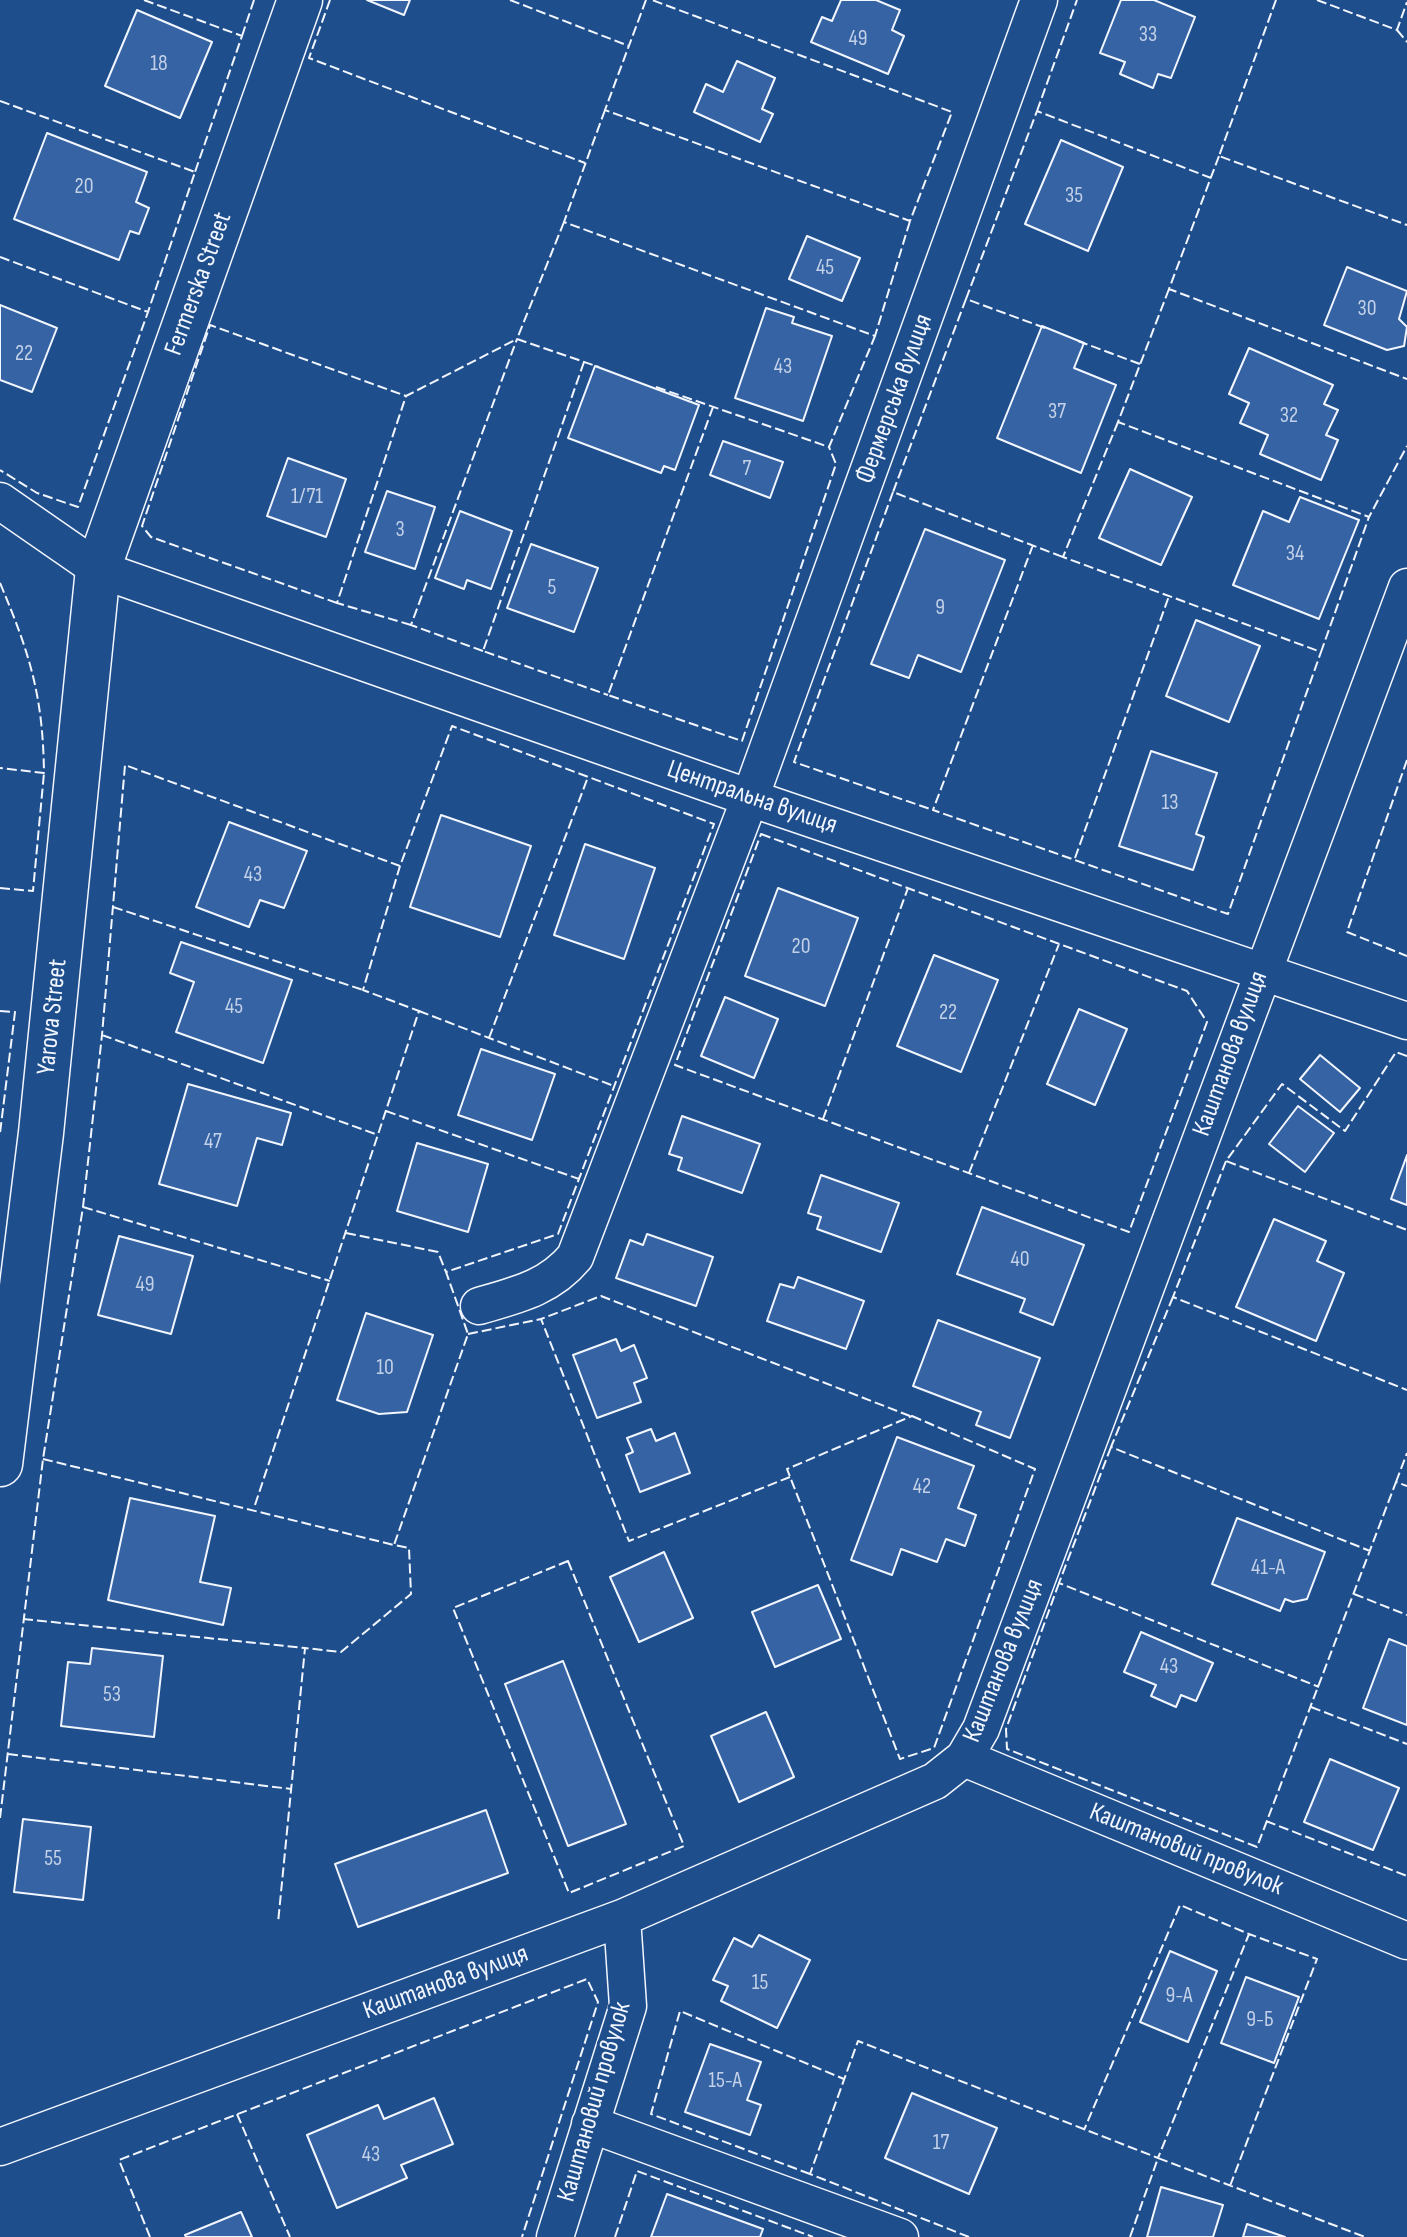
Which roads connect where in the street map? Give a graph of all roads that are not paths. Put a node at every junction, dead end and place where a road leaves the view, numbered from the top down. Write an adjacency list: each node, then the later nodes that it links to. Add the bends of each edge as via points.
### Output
1 (300, 0): 4 (main road, Fermerska Street)
2 (1039, 0): 6 (street, Фермерська вулиця)
3 (0, 501): 4 (street, Центральна вулиця)
4 (98, 569): 6 (street, Центральна вулиця); 10 (main road, Yarova Street, via 41,1133)
5 (1407, 587): 7 (street, Каштанова вулиця)
6 (750, 798): 7 (street, Центральна вулиця); 9 (street, Фермерська вулиця, via 575,1257 560,1275 533,1290)
7 (1261, 972): 8 (street, Центральна вулиця); 11 (street, Каштанова вулиця, via 981,1729)
8 (1407, 1021)
9 (479, 1306)
10 (0, 1464)
11 (964, 1758): 12 (street, Каштанова вулиця, via 935,1781); 13 (street, Каштановий провулок)
12 (622, 1918): 14 (street, Каштановий провулок, via 628,2006); 15 (street, Каштанова вулиця)
13 (1407, 1941)
14 (590, 2124): 16 (street, Каштановий провулок); 17 (street)
15 (0, 2147)
16 (555, 2237)
17 (900, 2237)

